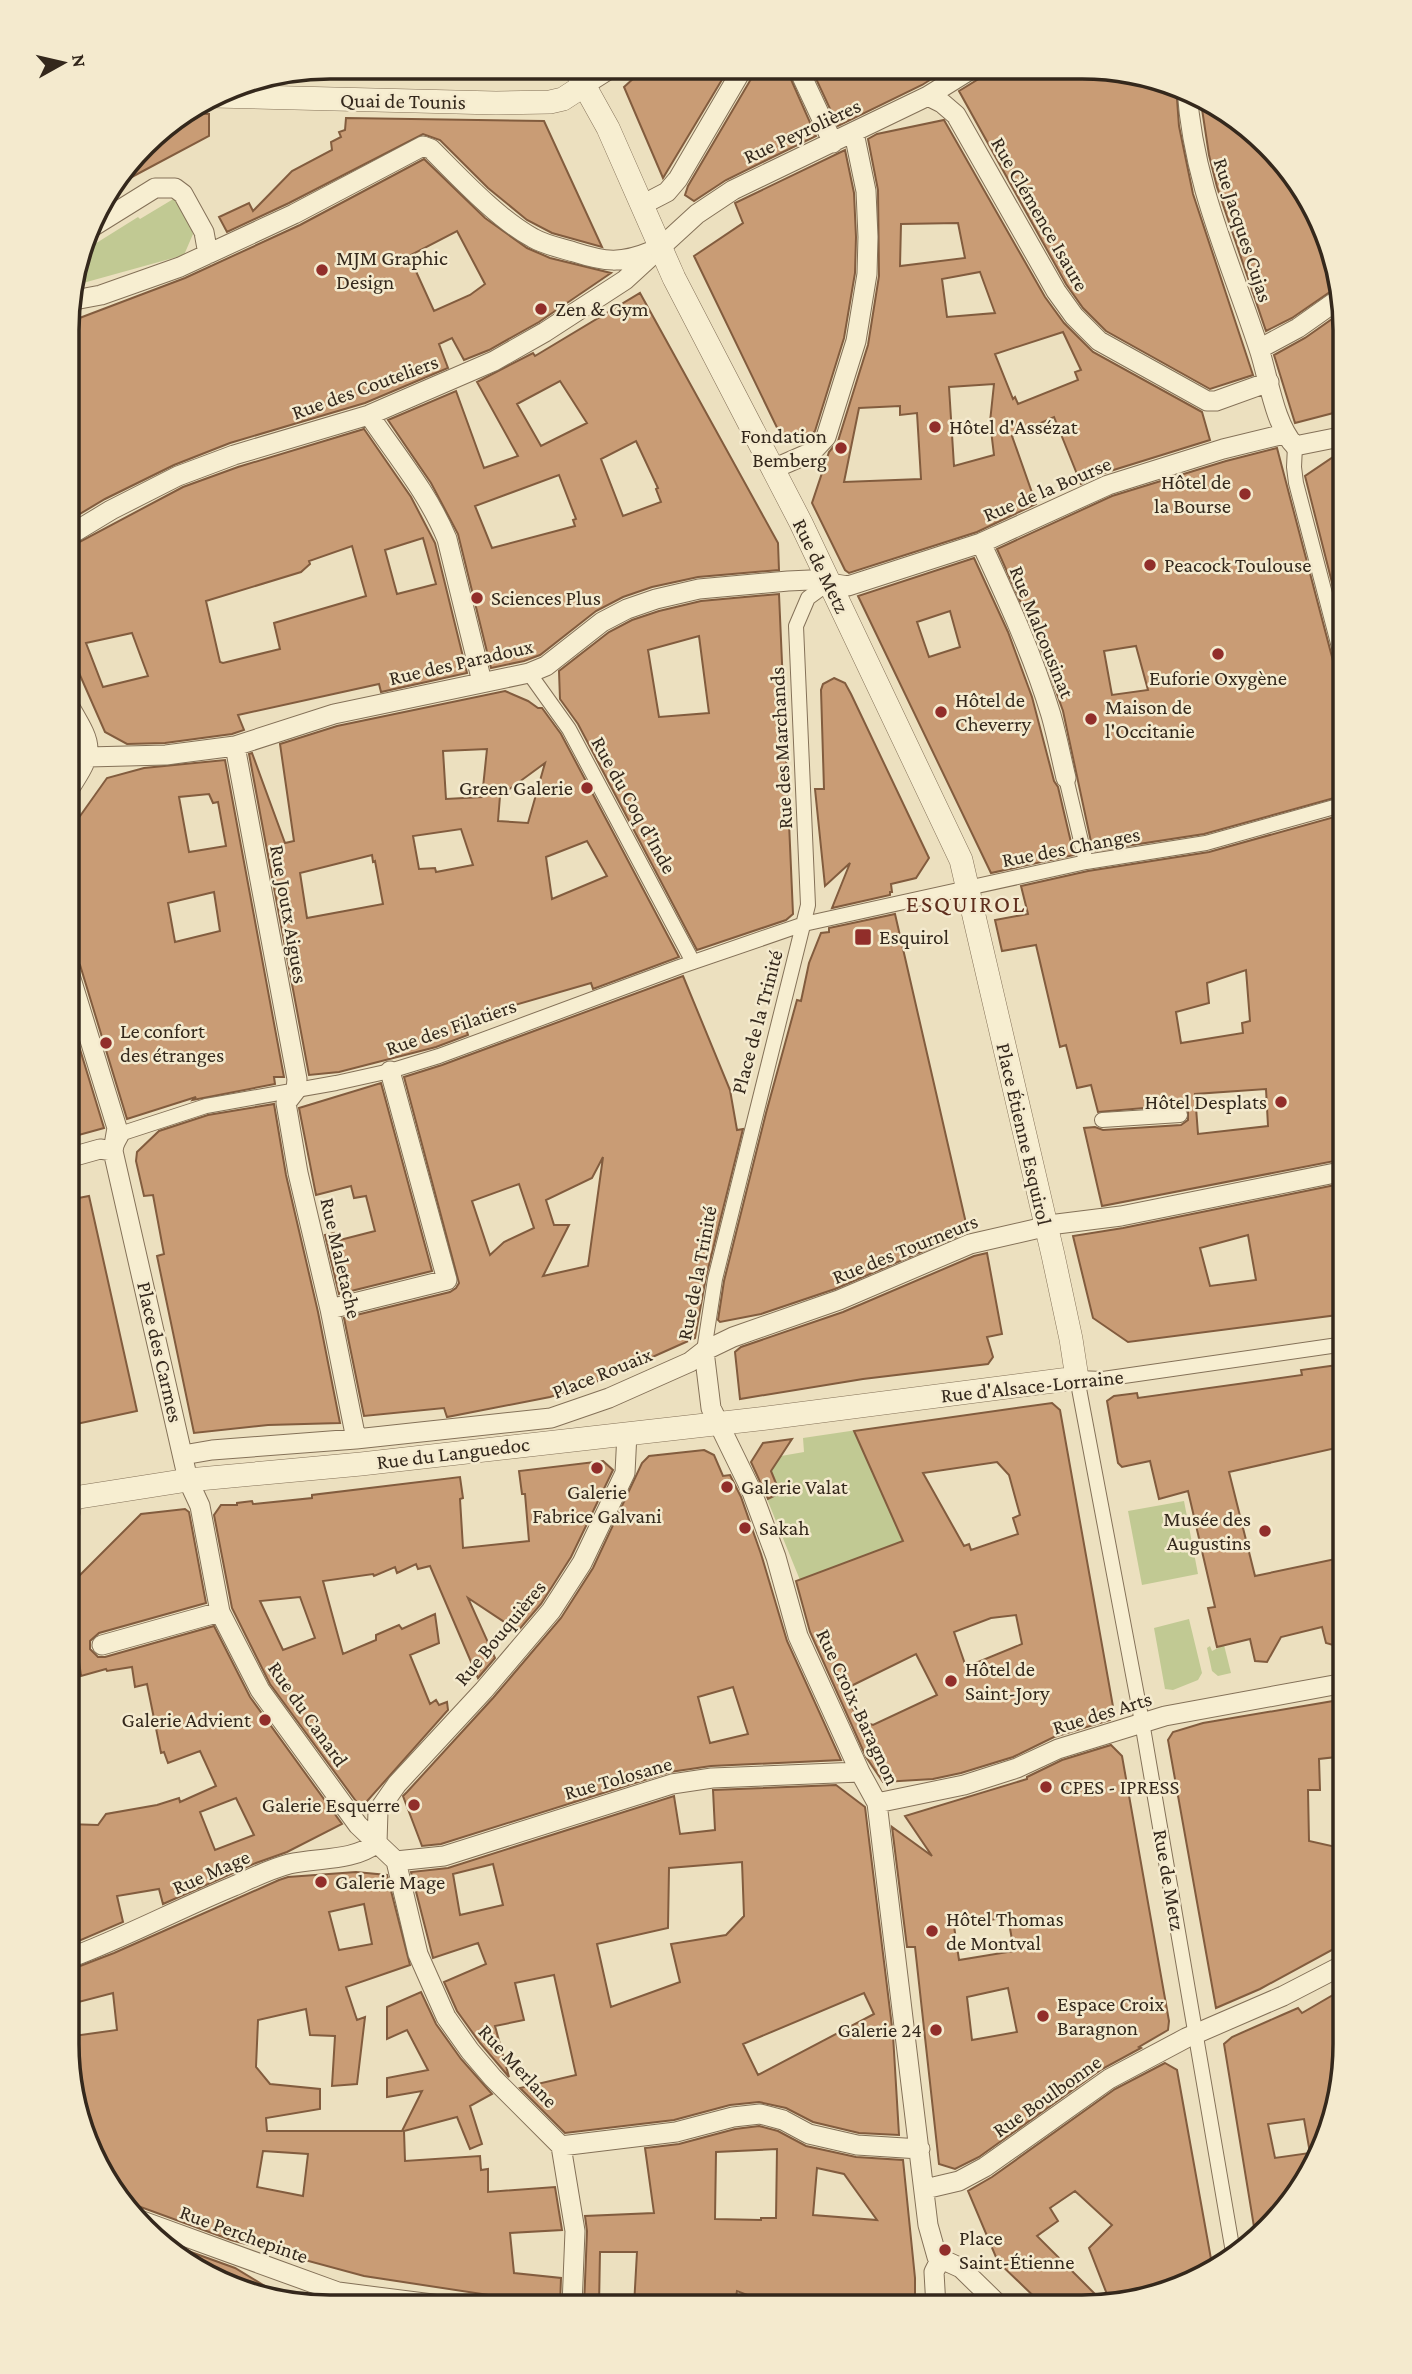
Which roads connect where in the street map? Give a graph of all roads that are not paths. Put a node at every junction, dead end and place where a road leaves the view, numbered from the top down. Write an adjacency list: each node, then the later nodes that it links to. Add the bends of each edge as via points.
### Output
1 (577, 79): 7 (street, Quai de Tounis, via 563,99 550,102)
2 (581, 79): 11 (street, Rue de Metz)
3 (736, 79): 11 (street, via 678,179 667,192)
4 (803, 79): 10 (street)
5 (955, 79): 6 (street, Rue Peyrolières)
6 (928, 96): 9 (street, Rue Peyrolières); 18 (street, Rue Clémence Isaure, via 956,115 1056,291 1099,341 1207,401)
7 (237, 97)
8 (1187, 102): 17 (street, Rue Jacques Cujas, via 1198,170)
9 (854, 133): 10 (street, Rue Peyrolières); 22 (street, via 866,191 868,237 856,341 826,437 812,452)
10 (833, 144): 13 (street, Rue Peyrolières, via 733,190 697,214)
11 (642, 205): 13 (street, Rue de Metz)
12 (105, 219): 14 (street, via 155,188 175,188 204,232)
13 (660, 248): 14 (street, via 625,261 611,261 536,240 423,146); 19 (street, Rue des Couteliers, via 632,275 545,332 482,366); 22 (street, Rue de Metz)
14 (208, 254): 15 (street)
15 (81, 299)
16 (1332, 304): 17 (street)
17 (1259, 349): 18 (street, Rue Jacques Cujas)
18 (1269, 382): 20 (street, Rue Jacques Cujas)
19 (369, 415): 23 (street, Rue des Couteliers, via 178,476); 28 (street, via 440,521)
20 (1290, 440): 21 (street, Rue de la Bourse); 24 (street, Rue de la Bourse, via 1223,449 1108,485); 26 (street, via 1296,483)
21 (1333, 441)
22 (773, 470): 25 (street, Rue de Metz)
23 (79, 529)
24 (981, 543): 25 (street, Rue de la Bourse, via 848,586); 33 (street, Rue Malcousinat, via 1035,668)
25 (830, 583): 27 (street, Rue des Paradoux, via 788,581 699,589 656,599 602,622); 36 (street, Rue de Metz, via 950,832); 37 (street, Rue des Marchands, via 808,598 796,626 808,905)
26 (1333, 624)
27 (529, 673): 28 (street, Rue des Paradoux); 38 (street, Rue du Coq d'Inde, via 569,729)
28 (482, 682): 30 (street, Rue des Paradoux, via 334,714)
29 (79, 723): 31 (street, via 88,739)
30 (235, 746): 31 (street, Rue des Paradoux, via 166,755); 41 (street, Rue Joutx Aigues)
31 (88, 757): 32 (street)
32 (79, 772)
33 (1066, 778): 35 (street, Rue Malcousinat)
34 (1333, 807): 35 (street, Rue des Changes, via 1206,843)
35 (1086, 862): 36 (street, Rue des Changes)
36 (969, 890): 37 (street, Rue des Changes); 48 (street, Place Étienne Esquirol)
37 (804, 925): 38 (street, Rue des Filatiers); 44 (street, Place de la Trinité)
38 (693, 962): 40 (street, Rue des Filatiers)
39 (79, 1005): 45 (street, Place des Carmes, via 117,1128)
40 (390, 1071): 41 (street, Rue des Filatiers); 49 (street, via 447,1280)
41 (296, 1090): 45 (street, Rue des Filatiers, via 206,1106 123,1133); 49 (street, Rue Maletache, via 286,1103)
42 (1180, 1115): 43 (street)
43 (1102, 1120)
44 (751, 1130): 52 (street, Rue de la Trinité, via 715,1279)
45 (113, 1151): 46 (street); 58 (street, Place des Carmes)
46 (79, 1155)
47 (1333, 1173): 48 (street, Rue des Tourneurs)
48 (1046, 1227): 50 (street, Rue des Tourneurs, via 970,1244 839,1300); 53 (street, Place Étienne Esquirol)
49 (330, 1309): 57 (street, Rue Maletache)
50 (733, 1337): 52 (street, Place Rouaix)
51 (1333, 1346): 53 (street, Rue d'Alsace-Lorraine, via 1103,1379)
52 (704, 1351): 54 (street, Place Rouaix, via 690,1362 609,1398 551,1418); 55 (street, Rue de la Trinité, via 710,1408)
53 (1077, 1378): 55 (street, Rue d'Alsace-Lorraine); 64 (street, Rue de Metz)
54 (523, 1422): 57 (street, Rue du Languedoc)
55 (718, 1424): 56 (street, Rue du Languedoc); 65 (street, Rue Croix-Baragnon, via 752,1492 799,1636)
56 (627, 1433): 59 (street, Rue du Languedoc); 67 (street, Rue Bouquières, via 625,1473 582,1563 551,1611 397,1784 378,1811)
57 (356, 1439): 58 (street, Rue du Languedoc)
58 (183, 1455): 59 (street, Place des Carmes)
59 (188, 1480): 60 (street); 61 (street, Rue du Canard, via 200,1506)
60 (79, 1496)
61 (220, 1612): 62 (street); 67 (street, Rue du Canard, via 260,1690 358,1825)
62 (102, 1645)
63 (1333, 1685): 64 (street, Rue des Arts)
64 (1142, 1723): 66 (street, Rue des Arts, via 964,1785); 71 (street, Rue de Metz)
65 (860, 1772): 66 (street, Rue Croix-Baragnon); 68 (street, Rue Tolosane, via 672,1784 444,1856)
66 (877, 1803): 73 (street, Rue Croix-Baragnon)
67 (377, 1843): 68 (street, Rue du Canard); 69 (street, Rue Mage, via 344,1858 280,1867)
68 (396, 1861): 72 (street, Rue Merlane, via 418,1954 446,2017 493,2078)
69 (79, 1955)
70 (1333, 1970): 71 (street, Rue Boulbonne)
71 (1195, 2035): 74 (street, Rue Boulbonne, via 1110,2079 985,2167); 76 (street, Rue de Metz)
72 (561, 2146): 73 (street, via 676,2132 760,2114 809,2134 857,2145); 81 (street, via 575,2231)
73 (920, 2149): 74 (street)
74 (925, 2192): 77 (street, via 934,2250)
75 (157, 2226): 78 (street, Rue Perchepinte)
76 (1232, 2245)
77 (945, 2262): 82 (street, via 934,2272); 83 (street); 84 (street, via 961,2268)
78 (338, 2292): 79 (street); 80 (street)
79 (342, 2295)
80 (362, 2295)
81 (572, 2295)
82 (935, 2295)
83 (977, 2295)
84 (989, 2295)

